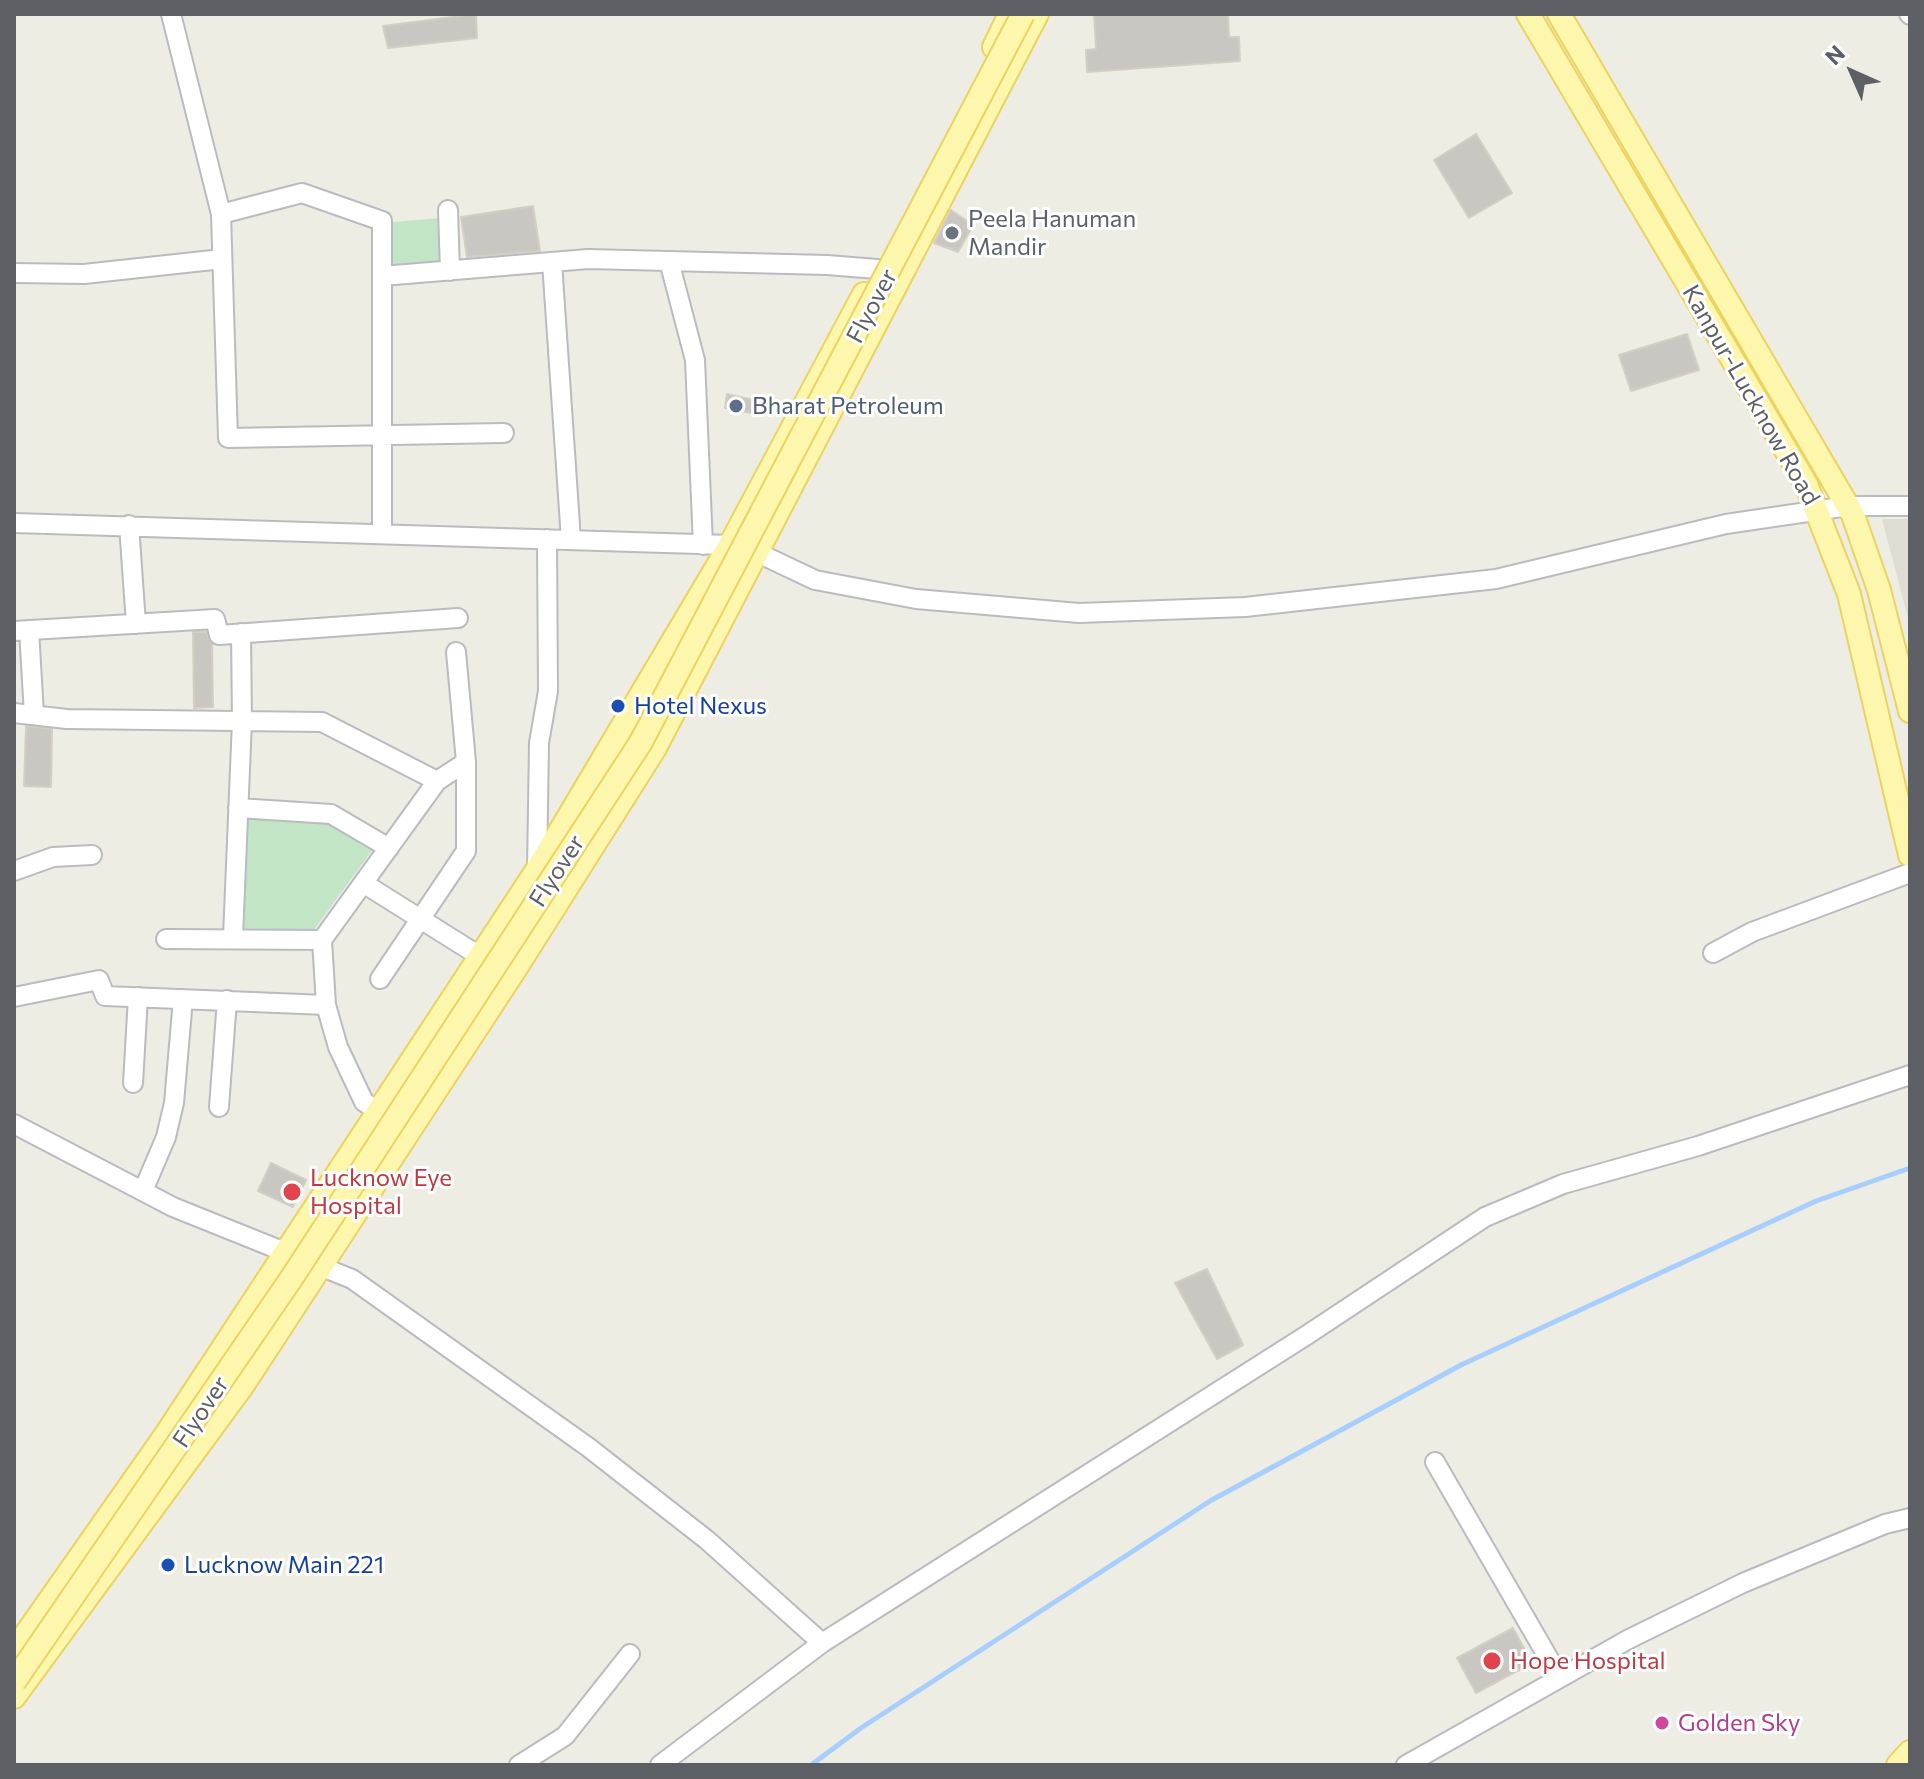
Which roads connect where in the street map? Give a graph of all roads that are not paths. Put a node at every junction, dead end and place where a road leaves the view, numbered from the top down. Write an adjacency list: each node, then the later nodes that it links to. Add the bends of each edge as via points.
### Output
1 (171, 14): 8 (street)
2 (1010, 14): 13 (main road)
3 (1023, 14): 78 (main road, Flyover, bridge, via 641,742 291,1279)
4 (1037, 14): 18 (main road)
5 (1528, 14): 16 (main road, Kanpur-Lucknow Road)
6 (1559, 14): 10 (main road, Kanpur-Lucknow Road)
7 (448, 210): 14 (street)
8 (221, 214): 9 (street); 17 (street, via 302,193 382,221)
9 (222, 259): 15 (street, via 84,274); 20 (street, via 228,438)
10 (1706, 260): 16 (main road); 21 (main road, Kanpur-Lucknow Road)
11 (669, 261): 12 (street); 13 (street); 29 (street, via 695,360)
12 (552, 262): 14 (street); 28 (street)
13 (877, 269): 18 (street); 30 (main road)
14 (450, 271): 17 (street)
15 (14, 273)
16 (1683, 275): 23 (main road, Kanpur-Lucknow Road)
17 (382, 276): 20 (street)
18 (900, 278): 31 (main road)
19 (504, 433): 20 (street)
20 (382, 435): 26 (street)
21 (1848, 506): 22 (street); 23 (street); 37 (main road, Kanpur-Lucknow Road, via 1879,590)
22 (1910, 506)
23 (1817, 510): 31 (street, via 1726,524 1496,579 1199,609 1079,613 916,599 815,580); 46 (main road, Kanpur-Lucknow Road, via 1849,594)
24 (14, 523): 25 (street)
25 (129, 525): 26 (street); 33 (street)
26 (382, 534): 27 (street)
27 (547, 539): 28 (street); 47 (street, via 548,691 539,743)
28 (571, 540): 29 (street)
29 (703, 545): 30 (street)
30 (730, 545): 31 (street); 47 (main road)
31 (756, 552): 57 (main road, via 655,748)
32 (458, 618): 35 (street)
33 (136, 624): 34 (street); 35 (street, via 215,619 219,635)
34 (22, 631): 39 (street)
35 (241, 633): 40 (street)
36 (456, 652): 41 (street)
37 (1910, 711)
38 (14, 713): 39 (street)
39 (34, 715): 40 (street)
40 (242, 721): 42 (street, via 322,722); 43 (street)
41 (466, 762): 42 (street); 51 (street, via 466,851)
42 (437, 781): 44 (street)
43 (238, 808): 44 (street, via 331,814); 52 (street)
44 (389, 848): 50 (street)
45 (92, 855): 48 (street, via 53,857)
46 (1910, 855)
47 (537, 870): 56 (main road)
48 (14, 871)
49 (1910, 873): 55 (street, via 1752,932)
50 (363, 883): 51 (street); 54 (street)
51 (420, 920): 56 (street); 58 (street)
52 (233, 937): 53 (street); 54 (street)
53 (166, 939)
54 (322, 940): 63 (street)
55 (1713, 953)
56 (479, 957): 57 (street); 67 (main road)
57 (516, 968): 71 (main road)
58 (380, 979)
59 (14, 997): 60 (street, via 99,980 105,996)
60 (138, 997): 61 (street); 65 (street)
61 (183, 999): 62 (street); 69 (street, via 174,1103)
62 (227, 1000): 63 (street); 66 (street)
63 (326, 1005): 67 (street, via 338,1047 364,1102)
64 (1910, 1075): 74 (street, via 1698,1146 1563,1184 1485,1217)
65 (133, 1083)
66 (219, 1107)
67 (378, 1111): 70 (main road)
68 (14, 1124): 69 (street)
69 (143, 1191): 70 (street)
70 (284, 1252): 71 (street); 75 (main road, via 167,1433)
71 (320, 1265): 74 (street, via 352,1279 588,1447 707,1540); 79 (main road, via 243,1385)
72 (1435, 1462): 77 (street)
73 (1910, 1518): 77 (street, via 1743,1583)
74 (822, 1643): 82 (street)
75 (14, 1651)
76 (630, 1654): 81 (street, via 565,1736)
77 (1560, 1678): 83 (street)
78 (14, 1682)
79 (14, 1697)
80 (1910, 1752): 84 (main road)
81 (519, 1765)
82 (660, 1765)
83 (1406, 1765)
84 (1898, 1765)

